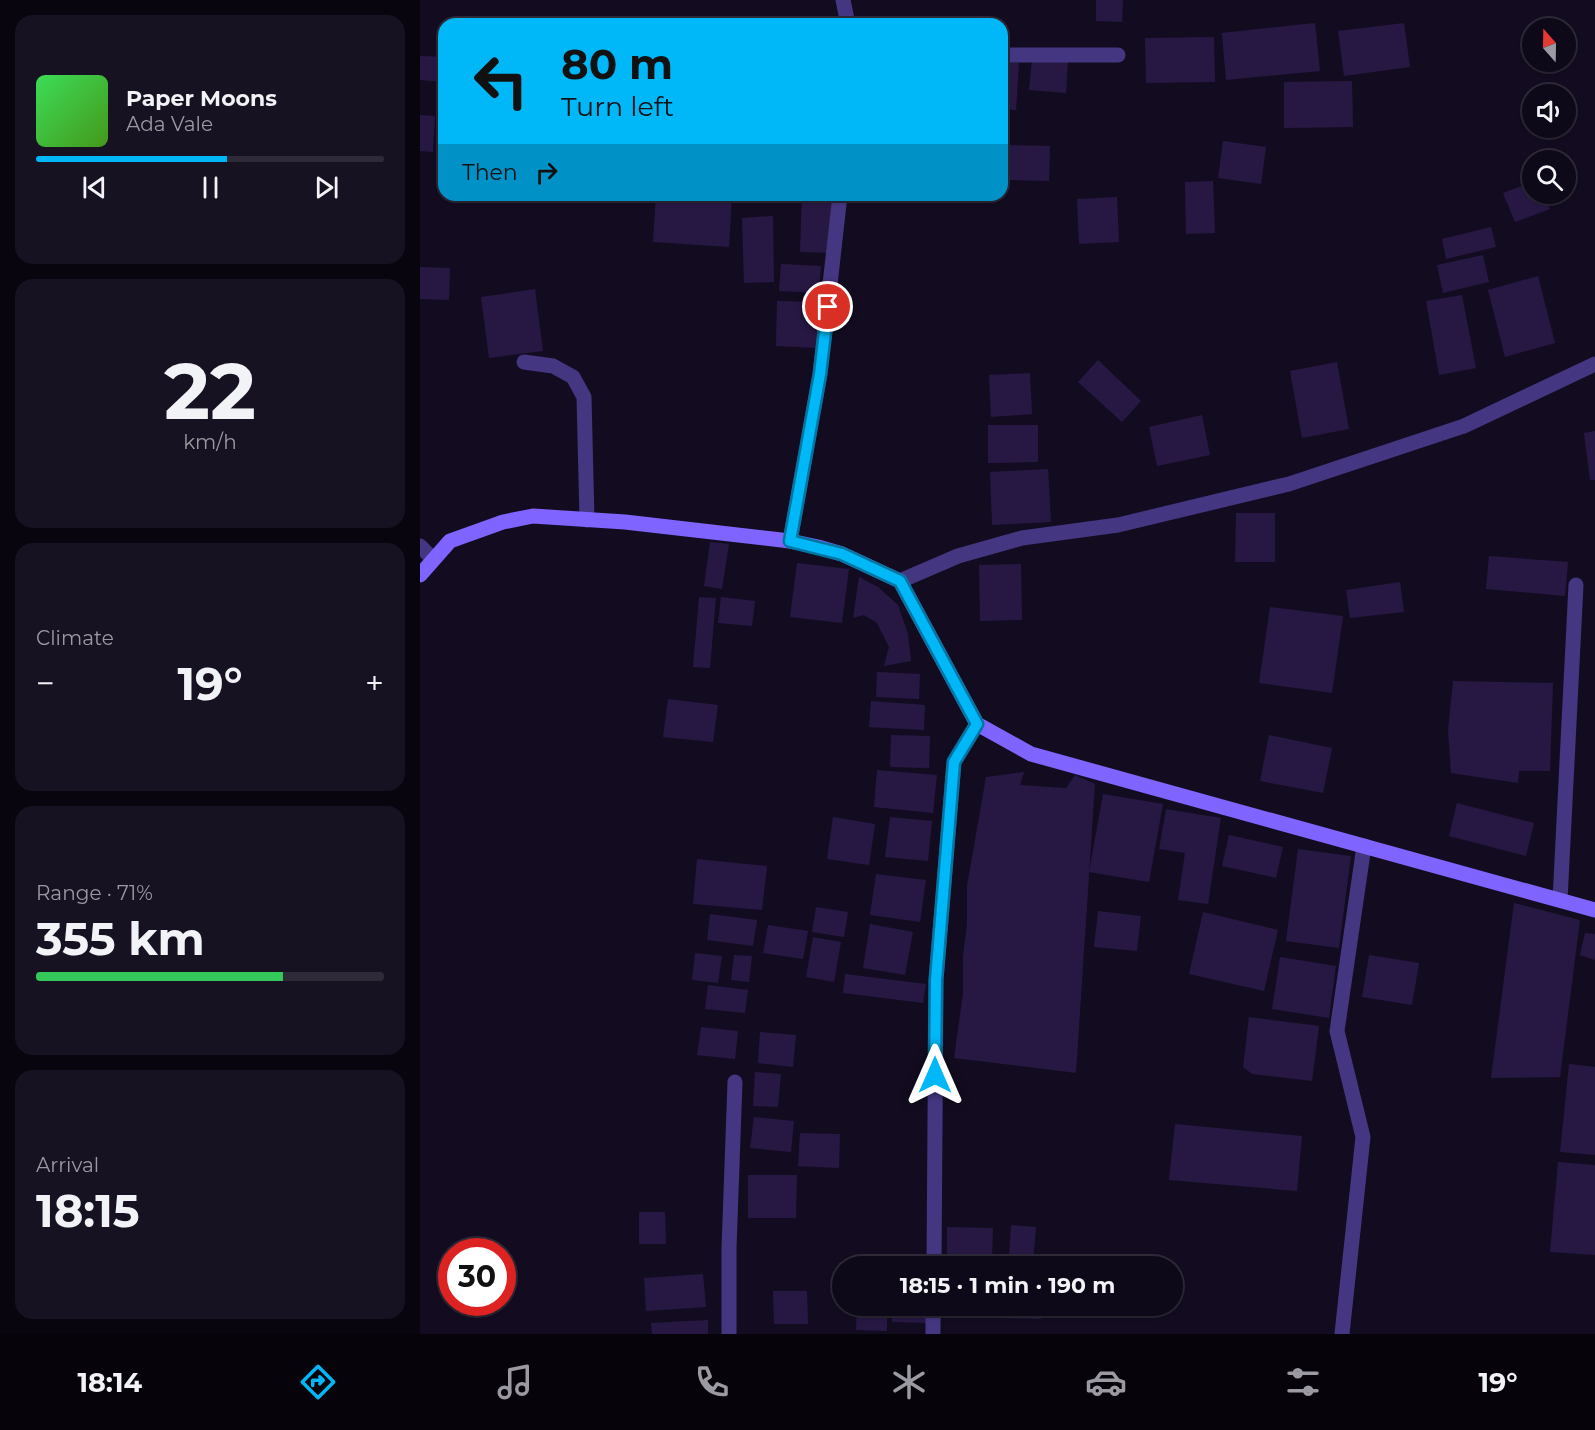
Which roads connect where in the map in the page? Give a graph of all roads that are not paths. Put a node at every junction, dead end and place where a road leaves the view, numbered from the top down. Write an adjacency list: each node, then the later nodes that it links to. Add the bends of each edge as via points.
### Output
1 (843, 0): 2 (street)
2 (847, 18)
3 (1118, 55): 4 (street)
4 (1008, 56)
5 (839, 201): 9 (street, via 820,374)
6 (524, 362): 8 (street, via 553,366 573,377 584,397)
7 (1595, 364): 13 (street, via 1464,426 1289,484 1118,525 1022,538 958,556)
8 (587, 520): 9 (street); 11 (street, via 533,516 503,522 450,542)
9 (790, 541): 13 (street, via 842,554)
10 (420, 546): 11 (street)
11 (434, 559): 12 (street)
12 (420, 574)
13 (900, 581): 15 (street)
14 (1576, 585): 17 (street)
15 (977, 724): 16 (street, via 1031,754); 20 (street, via 954,762 936,980)
16 (1364, 846): 17 (street); 24 (street, via 1337,1031 1363,1137)
17 (1560, 900): 18 (street)
18 (1594, 906)
19 (735, 1082): 22 (street)
20 (934, 1256)
21 (933, 1316): 23 (street)
22 (729, 1334)
23 (933, 1334)
24 (1342, 1334)

